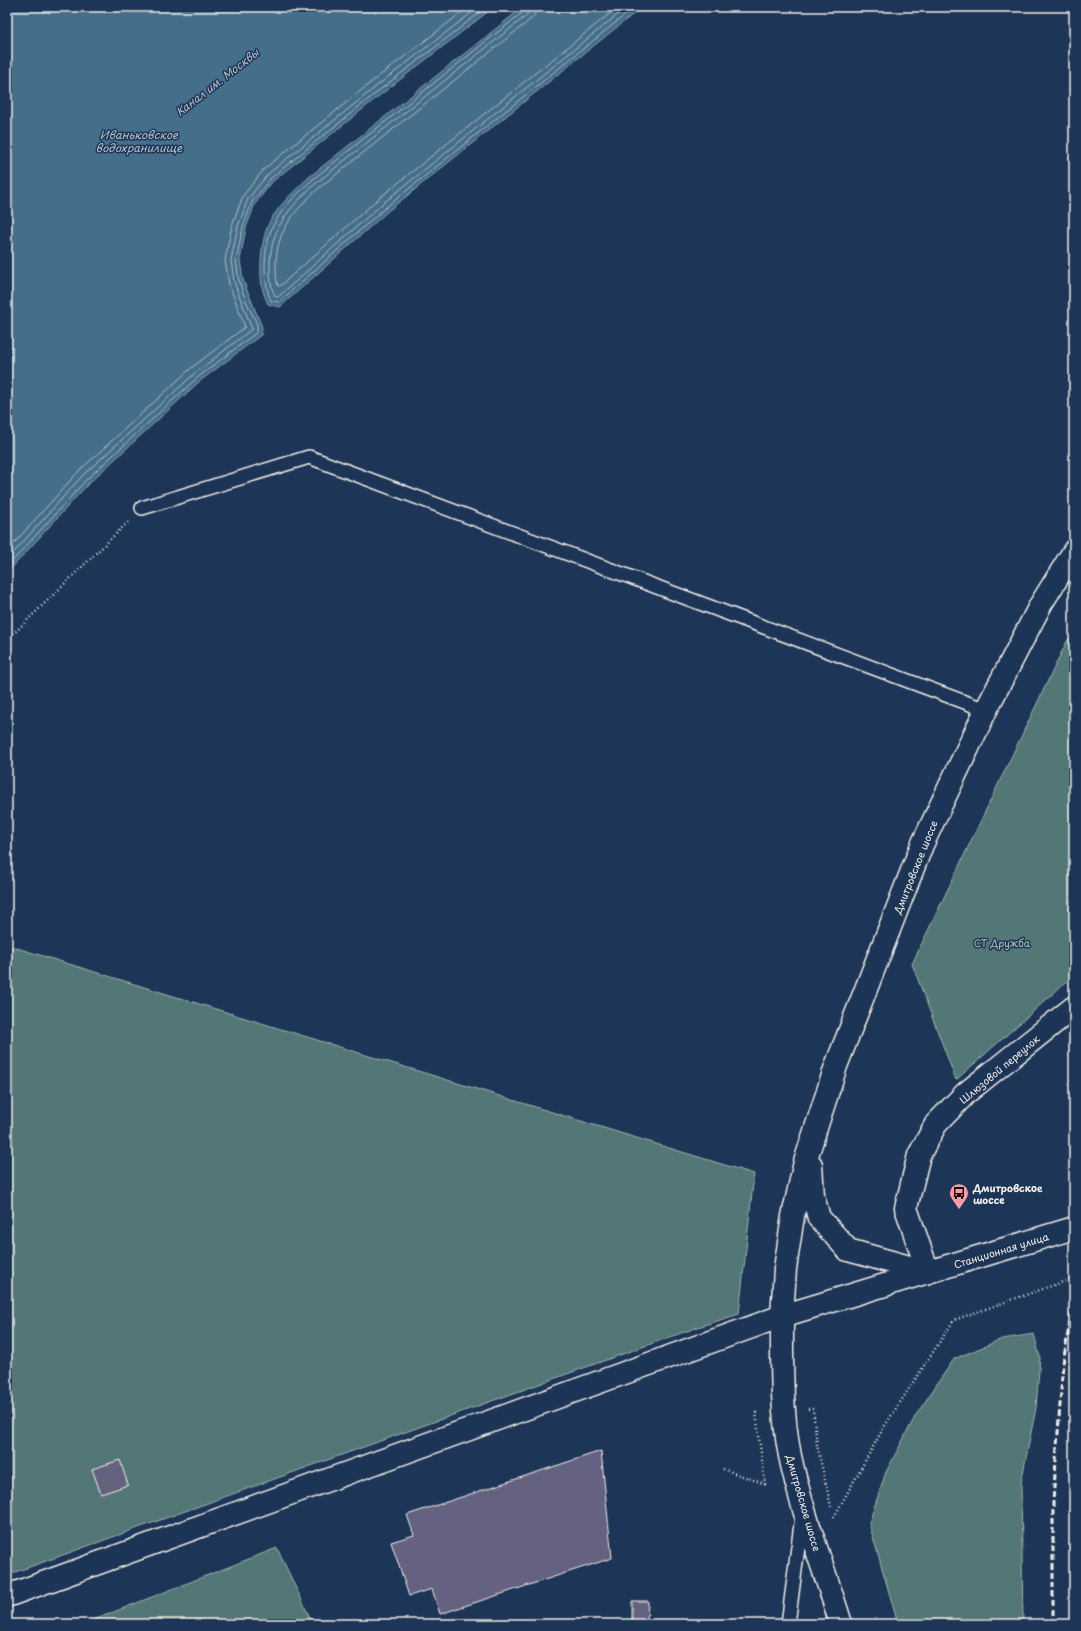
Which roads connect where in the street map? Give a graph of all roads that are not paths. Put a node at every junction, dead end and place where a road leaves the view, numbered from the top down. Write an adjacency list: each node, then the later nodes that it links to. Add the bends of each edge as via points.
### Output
1 (142, 508): 3 (lane, via 310,457)
2 (1074, 551): 3 (street, Дмитровское шоссе, via 1041,604)
3 (986, 710): 5 (street, Дмитровское шоссе, via 922,845 836,1066)
4 (1074, 1007): 7 (street, Шлюзовой переулок, via 966,1093 936,1124 919,1155 906,1208)
5 (810, 1147): 7 (street, via 814,1196 819,1218 848,1250); 8 (street, Дмитровское шоссе, via 793,1216 785,1269)
6 (1074, 1228): 7 (street, Станционная улица)
7 (928, 1272): 8 (street, Станционная улица)
8 (782, 1316): 9 (street, Дмитровское шоссе, via 782,1364 790,1455); 10 (street, Станционная улица)
9 (804, 1507): 11 (lane); 12 (street, Дмитровское шоссе)
10 (7, 1596)
11 (788, 1624)
12 (841, 1624)

